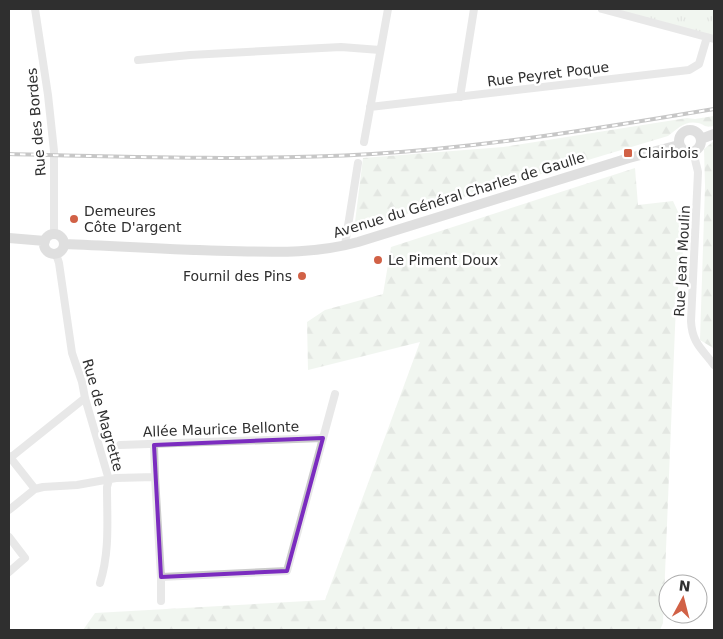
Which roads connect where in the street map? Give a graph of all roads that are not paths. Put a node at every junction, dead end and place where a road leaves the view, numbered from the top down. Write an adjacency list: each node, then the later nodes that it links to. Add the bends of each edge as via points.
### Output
1 (36, 9): 17 (street, Rue des Bordes, via 54,151)
2 (388, 9): 6 (street)
3 (474, 9): 8 (street)
4 (602, 9): 5 (street)
5 (711, 38): 8 (street, Rue Peyret Poque, via 699,64 689,70)
6 (380, 50): 7 (street, via 341,47); 9 (street)
7 (138, 60)
8 (460, 97): 9 (street, Rue Peyret Poque)
9 (370, 107): 12 (street)
10 (714, 134): 11 (main road)
11 (701, 139): 13 (main road, via 694,130 687,130 679,137); 14 (main road, via 698,149)
12 (364, 142)
13 (679, 144): 14 (main road, via 687,152); 20 (main road, Avenue du Général Charles de Gaulle)
14 (693, 151): 22 (street, Rue Jean Moulin, via 698,172 691,321 696,342)
15 (358, 163): 20 (street)
16 (9, 238): 17 (main road)
17 (48, 241): 18 (main road); 19 (main road, via 56,234); 21 (main road, via 51,253)
18 (9, 244)
19 (64, 244): 20 (main road, Avenue du Général Charles de Gaulle, via 276,252); 21 (main road)
20 (346, 245)
21 (56, 254): 24 (street, Rue de Magrette, via 70,342)
22 (714, 365)
23 (335, 394): 25 (street)
24 (85, 398): 28 (street); 30 (street, Rue de Magrette)
25 (323, 438): 26 (street, Allée Maurice Bellonte); 35 (street, via 287,571)
26 (154, 444): 27 (street, Allée Maurice Bellonte); 29 (street)
27 (120, 445)
28 (10, 457): 31 (street)
29 (155, 477): 30 (street); 35 (street)
30 (109, 480): 31 (street); 36 (street, Rue de Magrette, via 107,550)
31 (35, 488): 32 (street)
32 (9, 510)
33 (9, 537): 34 (street, via 25,558)
34 (9, 572)
35 (161, 576): 37 (street)
36 (100, 583)
37 (161, 601)

